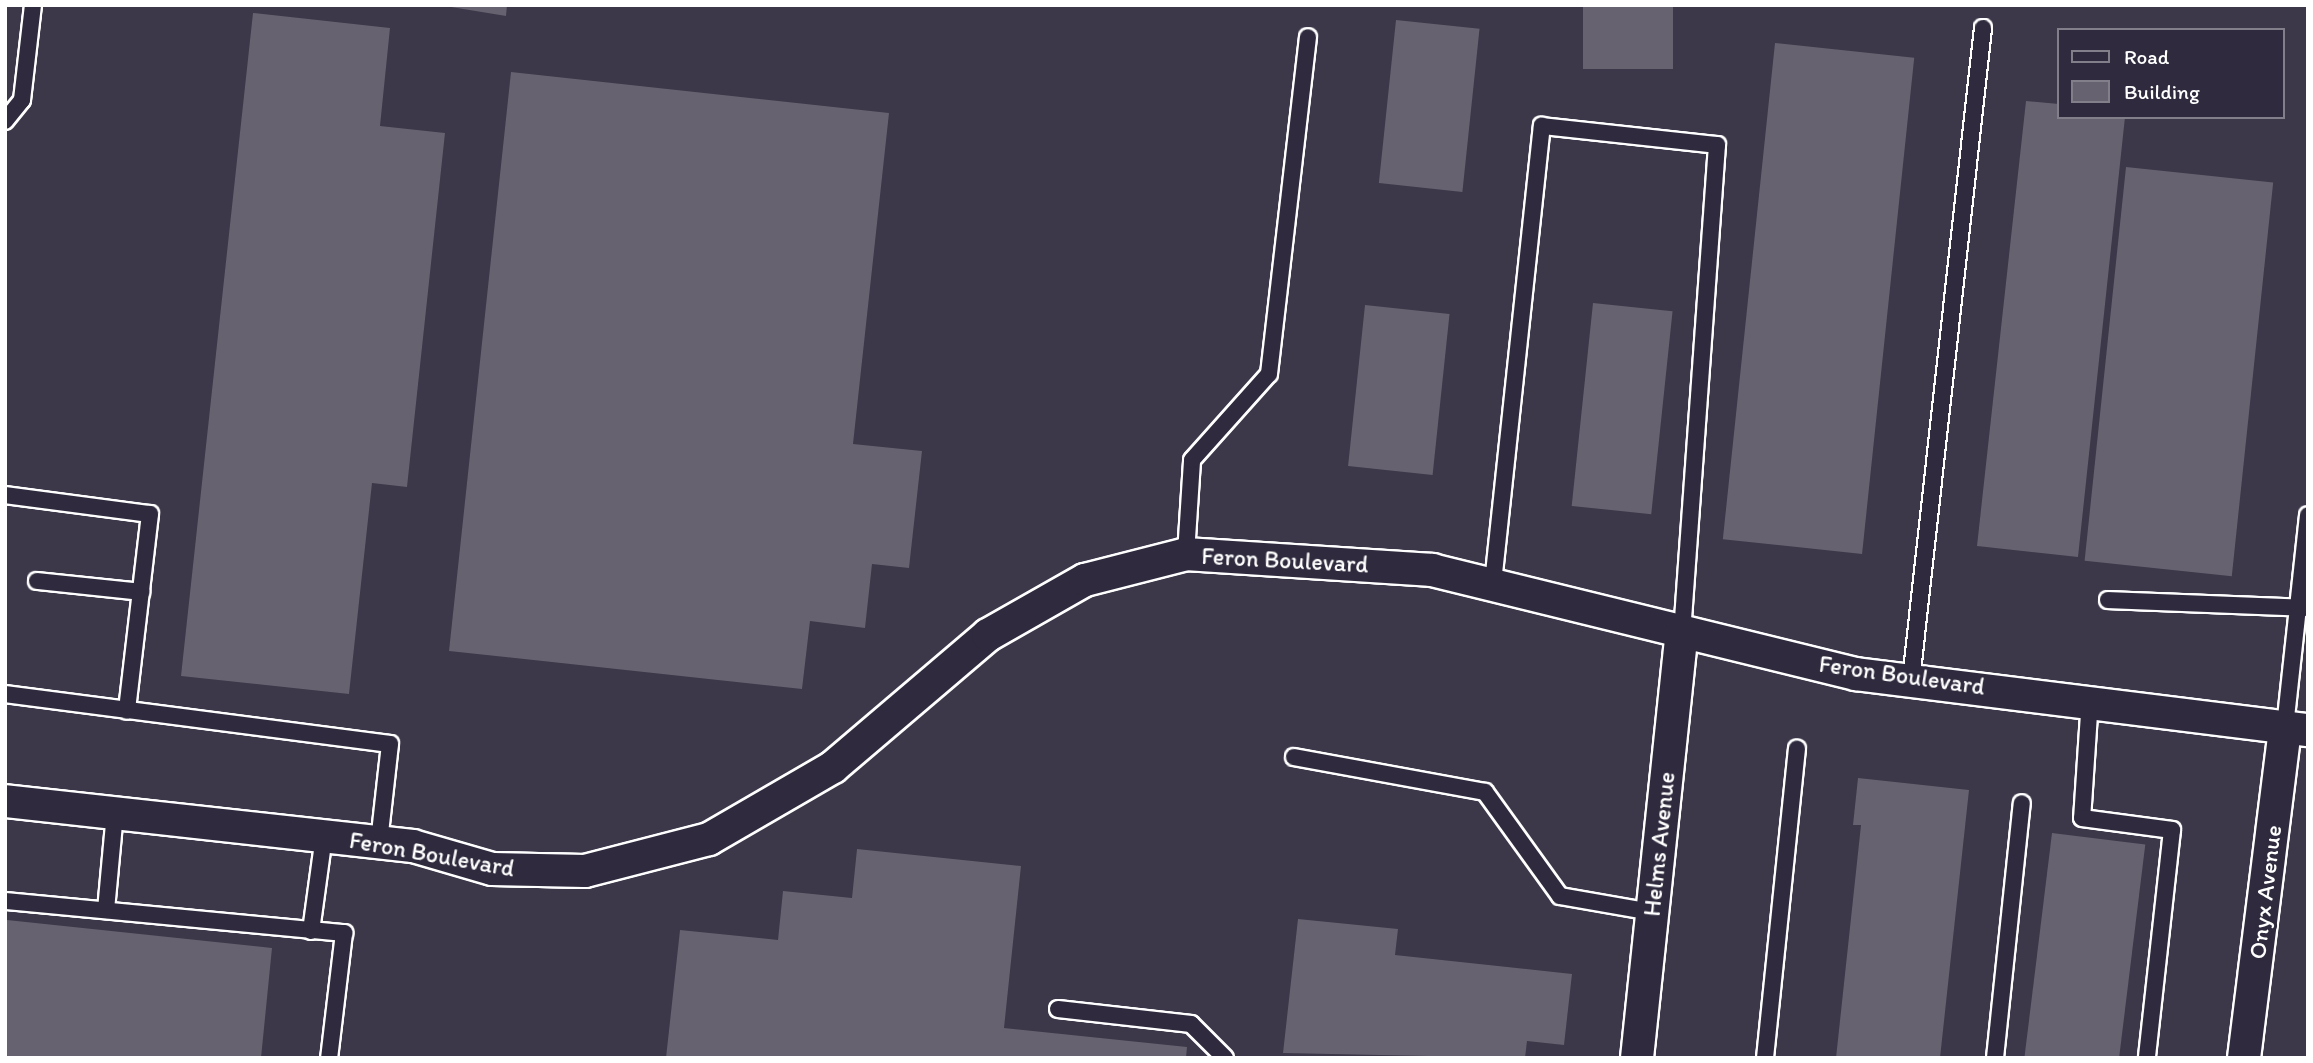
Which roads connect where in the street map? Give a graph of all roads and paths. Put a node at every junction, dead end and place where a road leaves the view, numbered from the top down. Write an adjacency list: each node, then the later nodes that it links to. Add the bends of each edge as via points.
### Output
1 (33, 5): 4 (lane, via 22,100)
2 (1983, 28): 14 (lane)
3 (1308, 37): 7 (lane, via 1269,374 1192,460)
4 (5, 121)
5 (5, 495): 10 (lane, via 150,514)
6 (2308, 515): 12 (lane)
7 (1186, 554): 9 (street, Feron Boulevard, via 1432,570); 25 (street, Feron Boulevard, via 1085,580 988,635 833,767 709,839 585,871 492,869)
8 (37, 581): 10 (lane)
9 (1493, 583): 13 (street, Feron Boulevard); 13 (lane, via 1542,126 1717,145)
10 (141, 592): 17 (lane)
11 (2108, 600): 12 (lane)
12 (2305, 607): 18 (lane)
13 (1682, 631): 14 (street, Feron Boulevard, via 1856,674); 28 (street, Helms Avenue)
14 (1911, 680): 16 (street, Feron Boulevard)
15 (5, 694): 17 (lane)
16 (2090, 699): 18 (street, Feron Boulevard); 36 (lane, via 2082,818 2172,830)
17 (127, 711): 25 (lane, via 390,744)
18 (2296, 728): 37 (street, Onyx Avenue)
19 (1797, 749): 34 (lane)
20 (1294, 757): 28 (lane, via 1485,792 1560,896)
21 (5, 801): 23 (street, Feron Boulevard)
22 (2022, 803): 35 (lane)
23 (115, 813): 24 (street, Feron Boulevard); 27 (lane)
24 (324, 836): 25 (street, Feron Boulevard); 29 (lane)
25 (379, 842)
26 (5, 901): 27 (lane)
27 (106, 910): 29 (lane)
28 (1652, 912): 33 (street, Helms Avenue)
29 (311, 930): 31 (lane, via 344,933)
30 (1058, 1009): 32 (lane, via 1191,1024)
31 (329, 1058)
32 (1225, 1058)
33 (1637, 1058)
34 (1765, 1058)
35 (1995, 1058)
36 (2147, 1058)
37 (2244, 1058)

